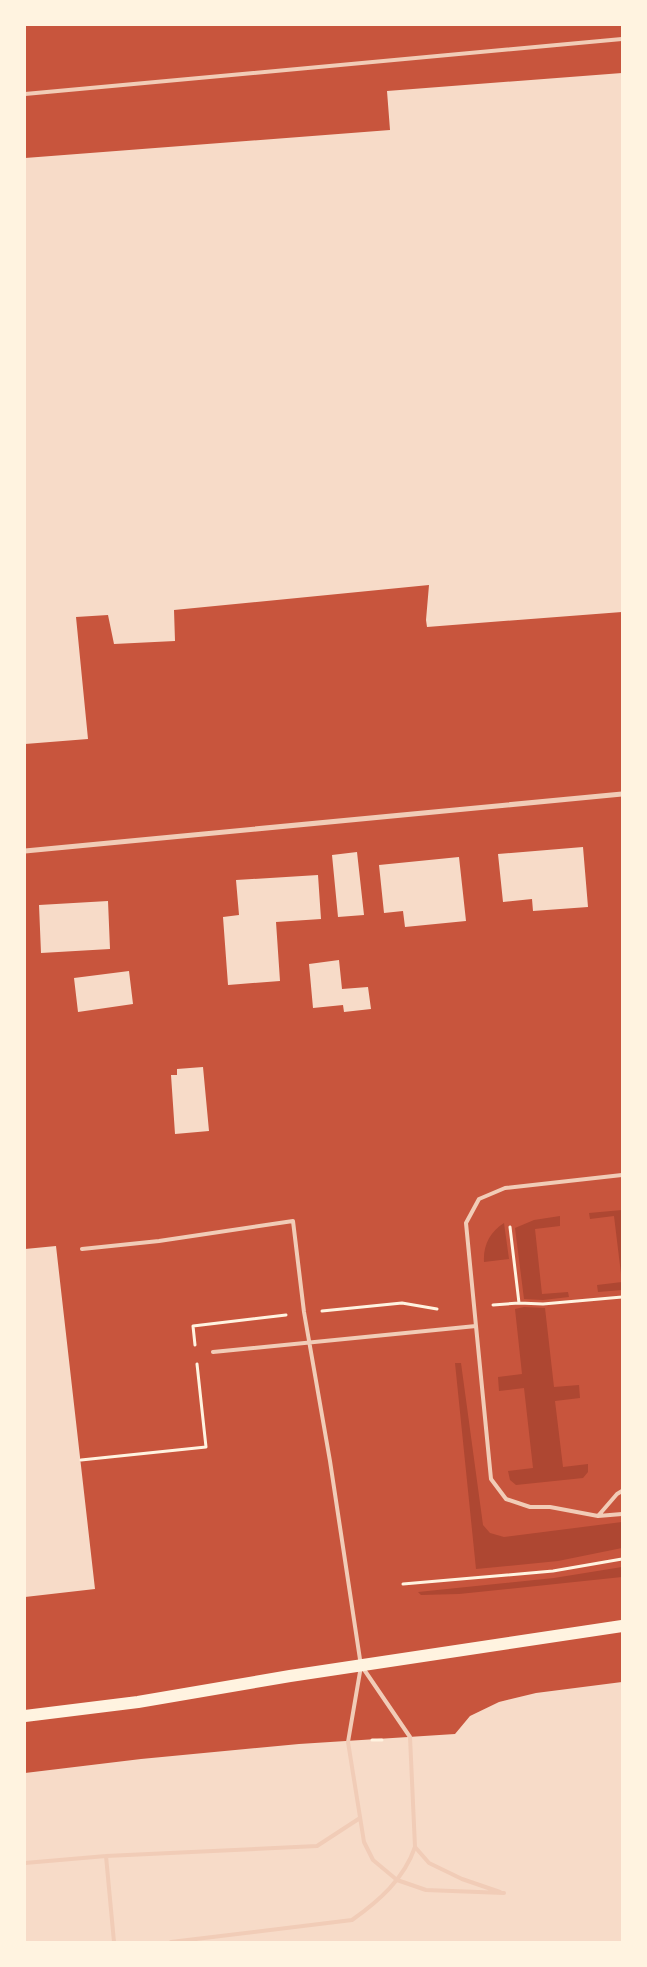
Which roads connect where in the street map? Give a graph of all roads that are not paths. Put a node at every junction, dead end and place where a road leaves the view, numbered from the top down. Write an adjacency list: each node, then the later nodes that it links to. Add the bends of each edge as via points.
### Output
1 (622, 38): 2 (lane)
2 (25, 94)
3 (622, 794): 4 (street)
4 (25, 851)
5 (622, 1175): 7 (lane, via 505,1188 479,1199 466,1223)
6 (82, 1249): 8 (lane, via 293,1221)
7 (476, 1326): 8 (lane); 12 (lane, via 491,1479 506,1499 530,1507 550,1507)
8 (309, 1342): 9 (lane); 14 (lane)
9 (213, 1352)
10 (622, 1491): 12 (lane)
11 (622, 1514): 12 (lane)
12 (598, 1516)
13 (622, 1626): 14 (main road)
14 (361, 1666): 15 (main road, via 138,1702); 16 (lane, via 348,1742); 17 (lane, via 410,1737)
15 (25, 1716)
16 (360, 1818): 18 (lane, via 317,1846); 20 (lane, via 364,1842 373,1860)
17 (415, 1847): 20 (lane, via 409,1864); 20 (lane, via 429,1863 462,1879 504,1893 426,1890)
18 (106, 1856): 19 (lane); 21 (lane)
19 (25, 1863)
20 (397, 1880): 22 (lane, via 374,1905 352,1920)
21 (114, 1942)
22 (171, 1942)

